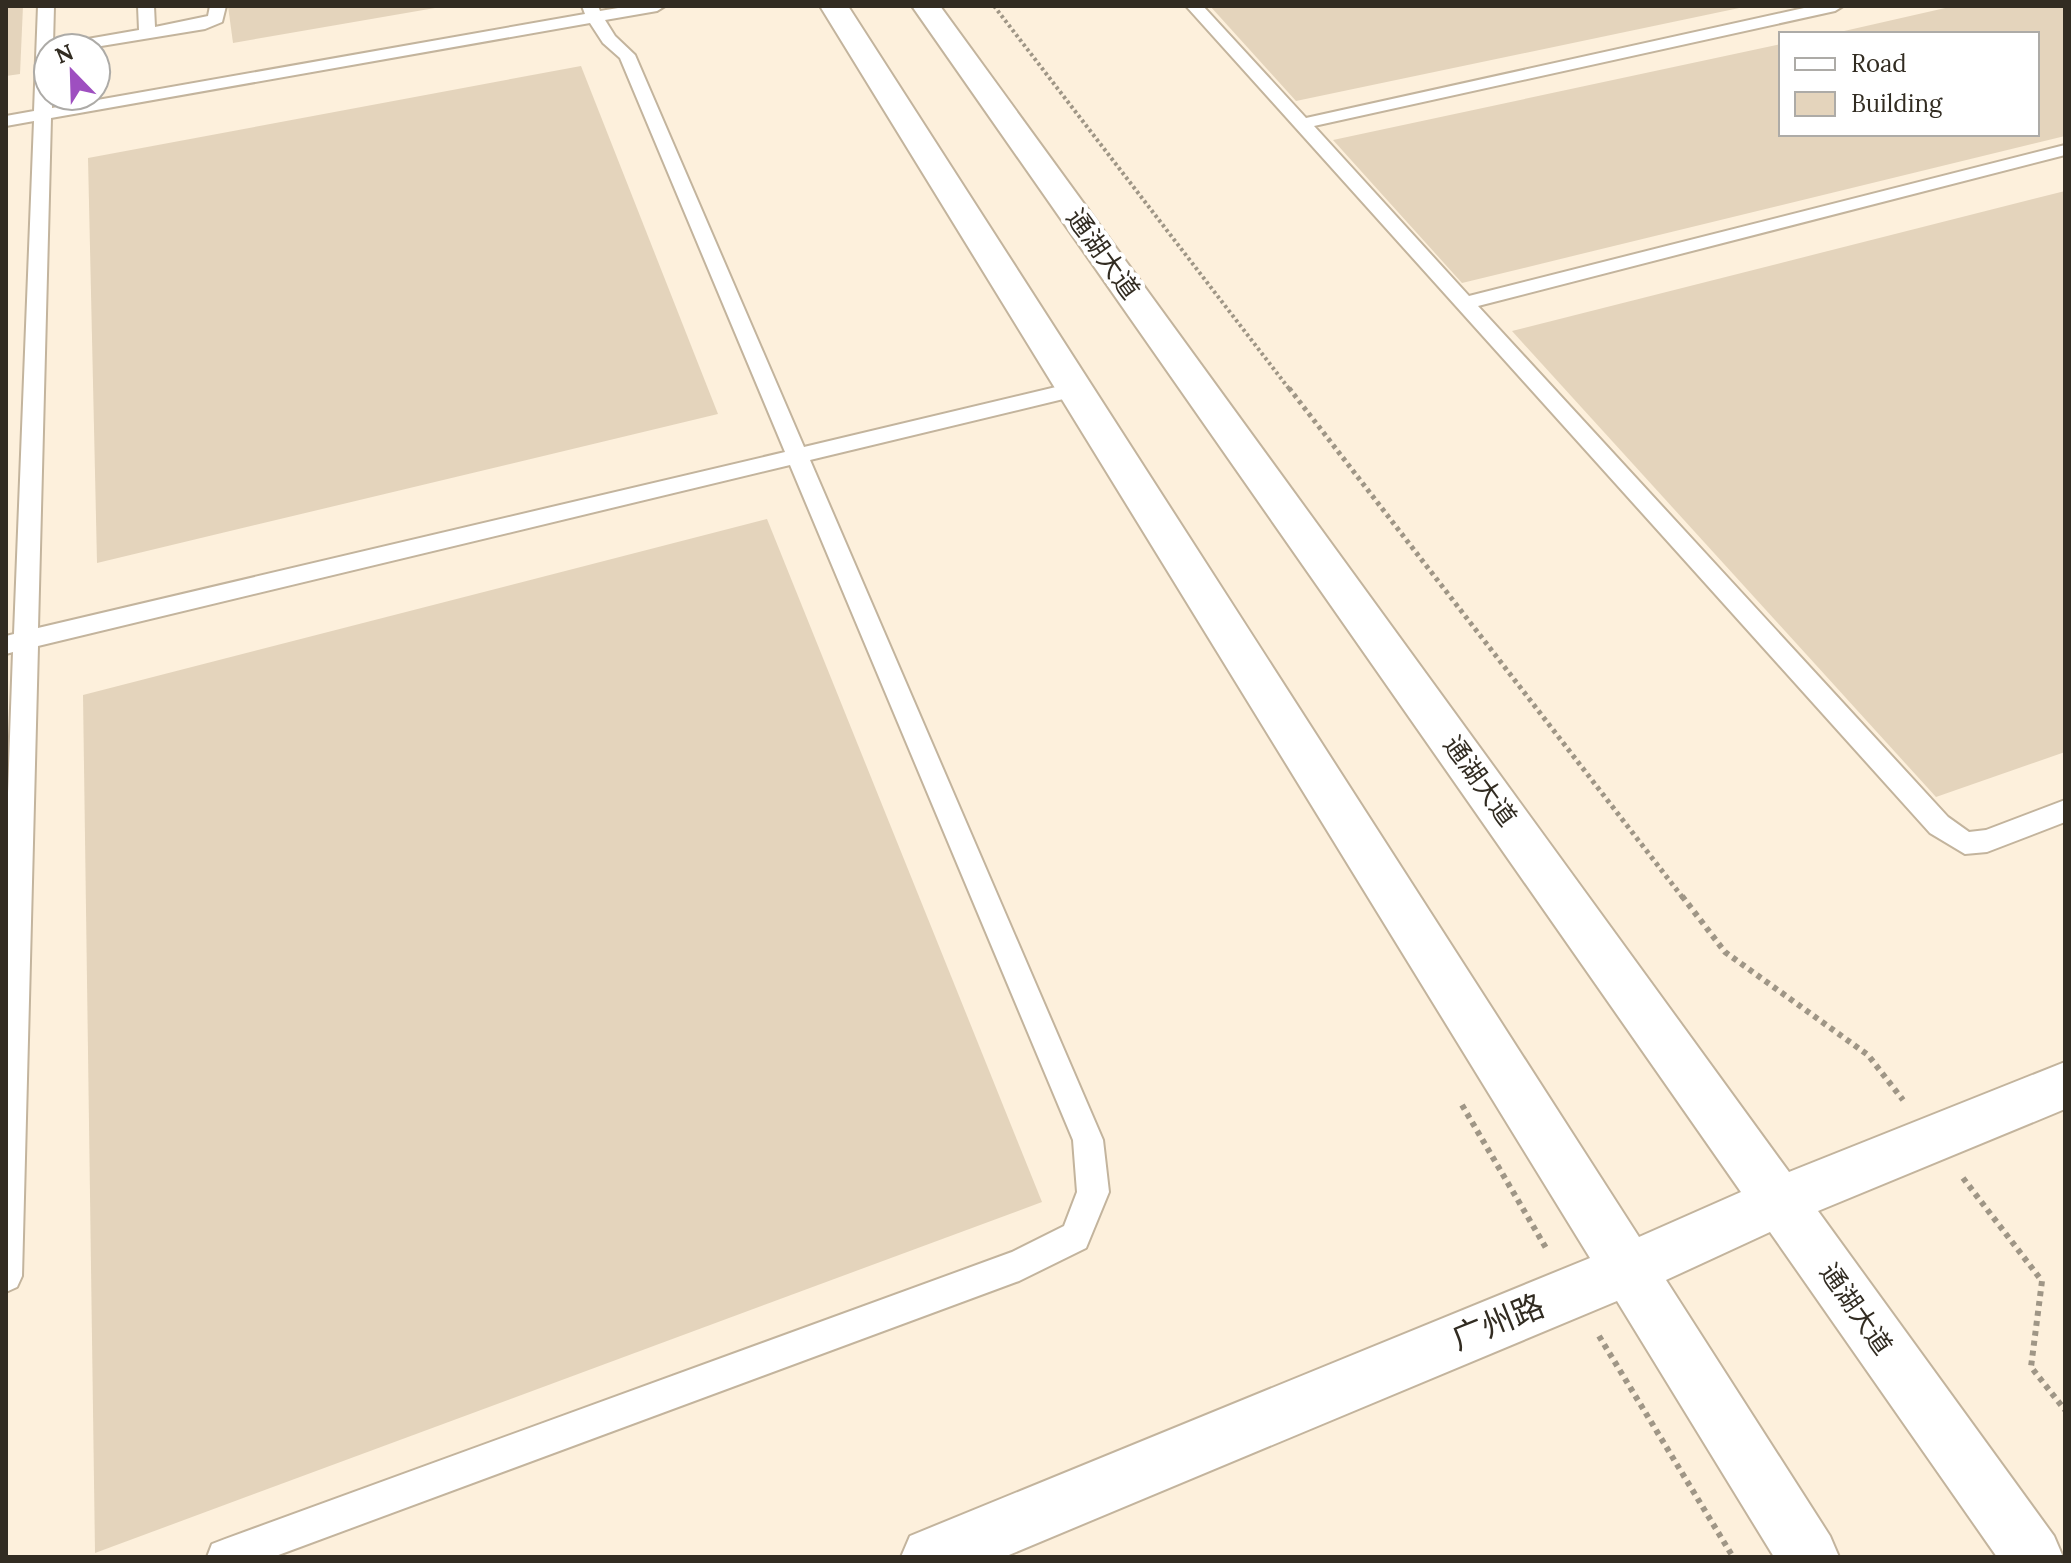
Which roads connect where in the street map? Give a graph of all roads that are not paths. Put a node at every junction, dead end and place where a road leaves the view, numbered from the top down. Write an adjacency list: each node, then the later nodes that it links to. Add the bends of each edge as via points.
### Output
1 (46, 6): 10 (lane)
2 (146, 6): 11 (lane)
3 (218, 6): 11 (lane, via 216,19 205,24)
4 (657, 6): 9 (lane)
5 (834, 6): 18 (main road)
6 (926, 6): 23 (main road, 通湖大道)
7 (1194, 6): 15 (lane)
8 (1835, 6): 15 (lane)
9 (593, 11): 13 (lane); 19 (lane, via 612,46 627,55)
10 (48, 32)
11 (147, 33): 12 (lane)
12 (112, 39)
13 (42, 114): 14 (lane); 20 (lane)
14 (6, 121)
15 (1301, 124): 17 (lane)
16 (2065, 150): 17 (lane)
17 (1464, 303): 21 (lane, via 1939,825 1965,843 1987,841)
18 (1077, 389): 19 (lane); 24 (main road)
19 (796, 454): 20 (lane); 26 (lane, via 1088,1140 1093,1192 1075,1237 1019,1265)
20 (16, 642): 25 (lane)
21 (2065, 811)
22 (2065, 1085): 23 (main road, 广州路)
23 (1780, 1201): 24 (main road, 广州路); 29 (main road, 通湖大道)
24 (1630, 1269): 27 (main road, 广州路); 28 (main road)
25 (6, 1276)
26 (225, 1557)
27 (931, 1557)
28 (1809, 1557)
29 (2033, 1557)

